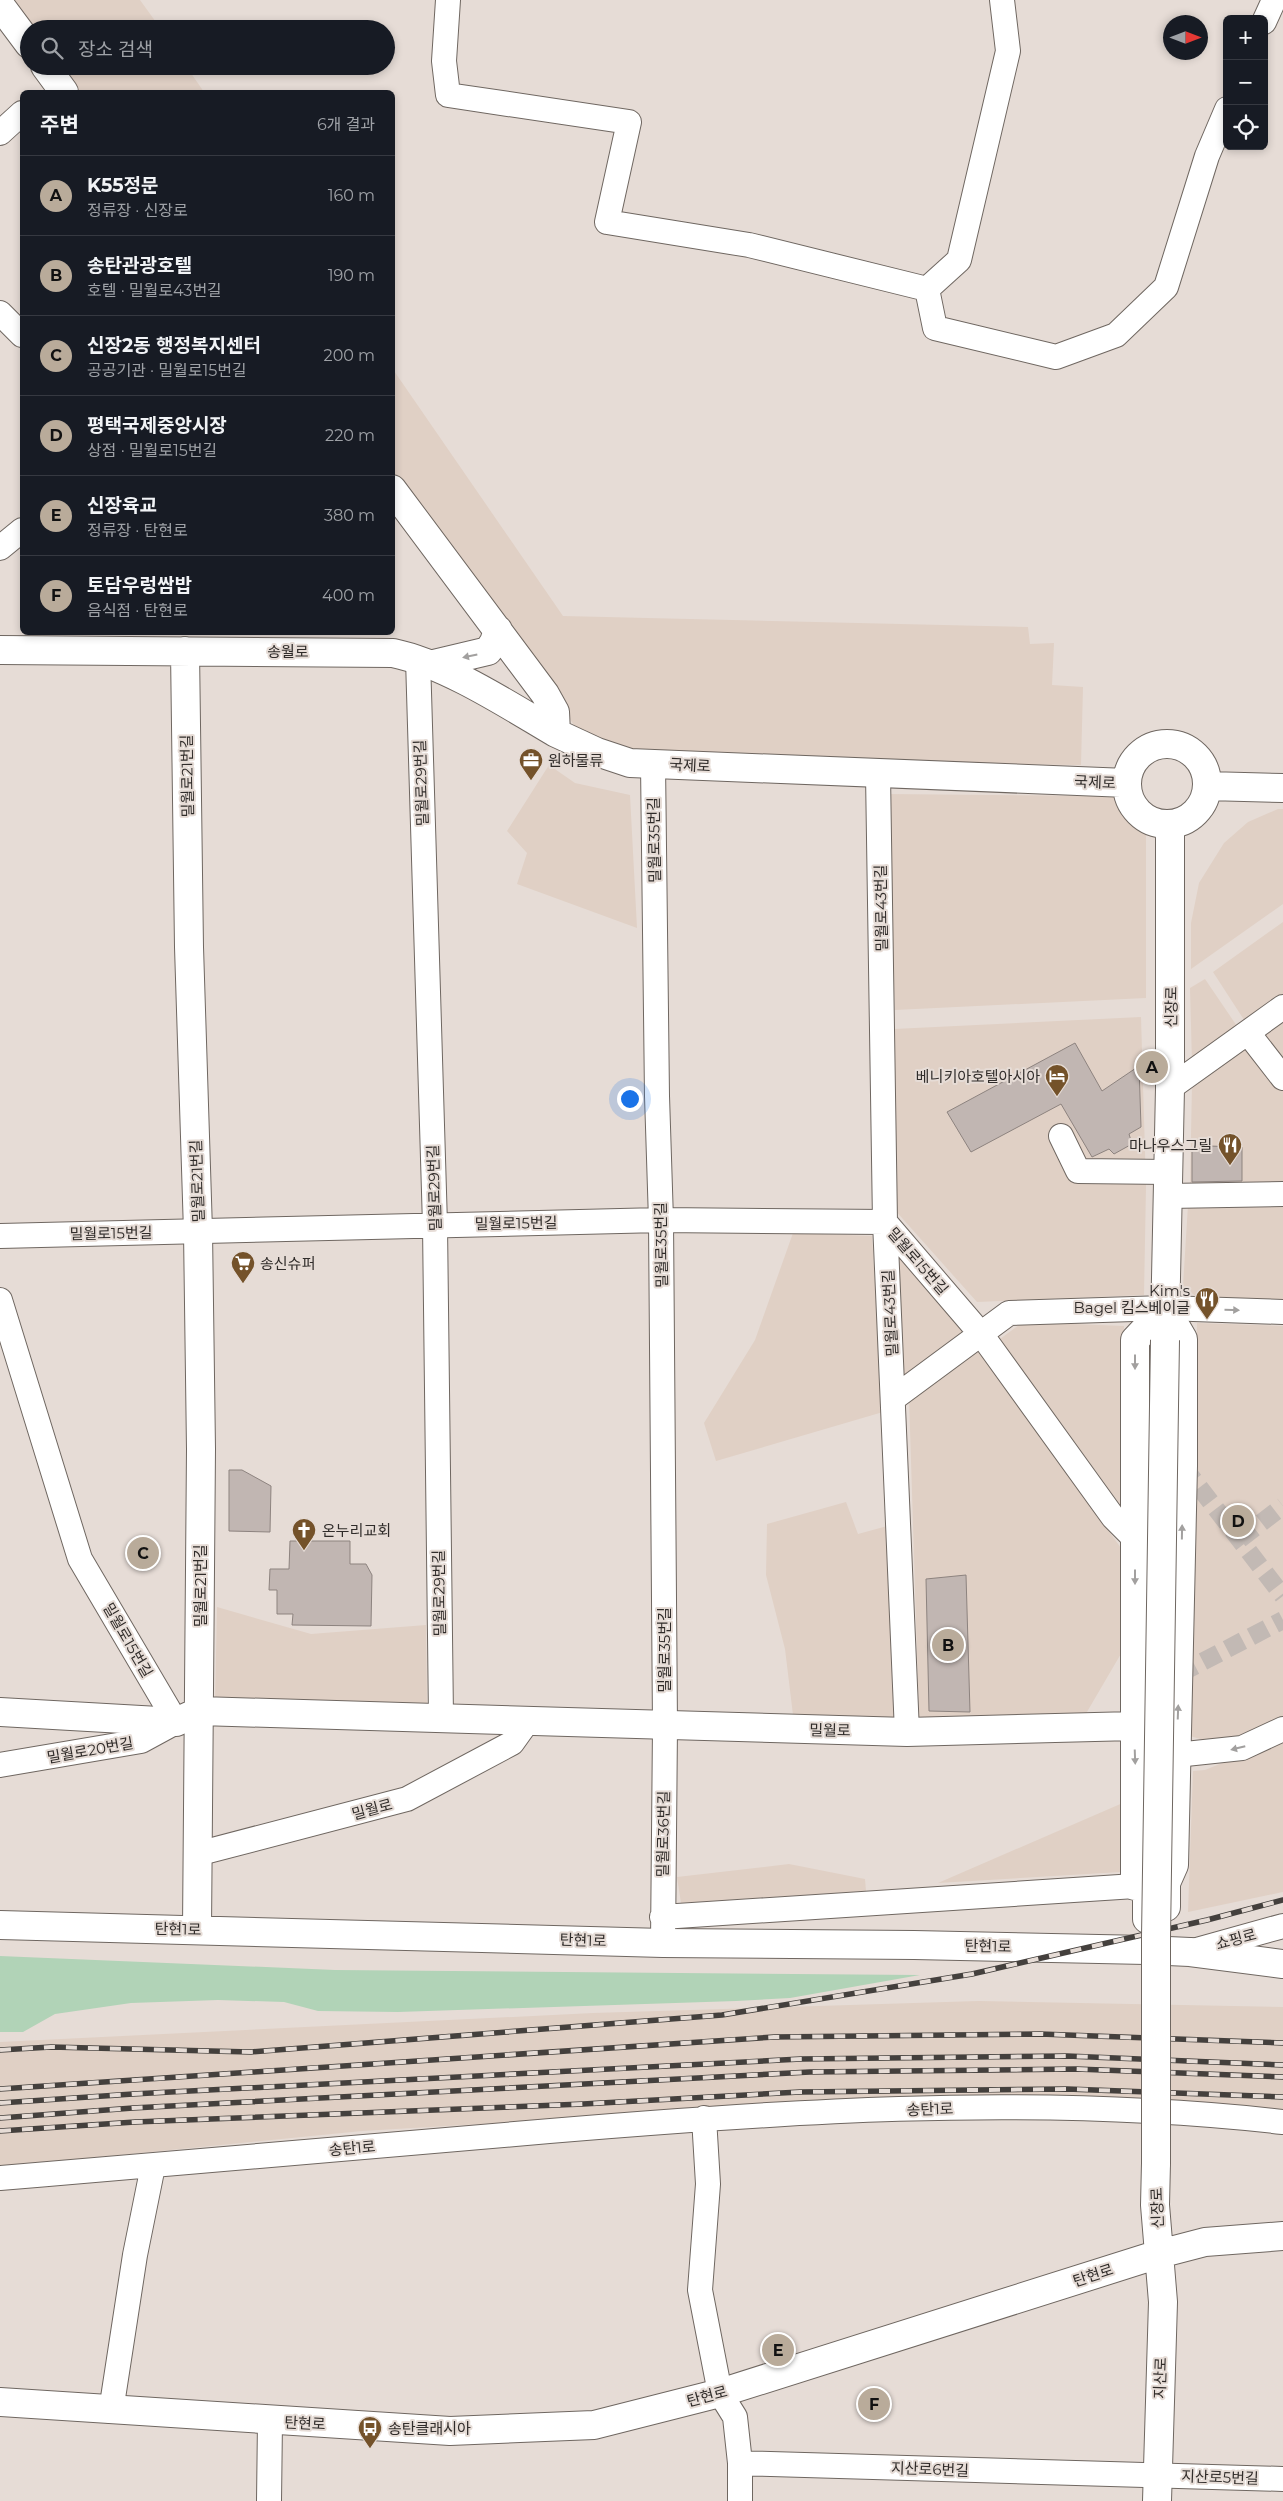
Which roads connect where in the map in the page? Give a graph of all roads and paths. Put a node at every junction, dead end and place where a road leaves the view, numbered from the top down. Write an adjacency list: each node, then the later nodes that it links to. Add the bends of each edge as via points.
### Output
1 (448, 0): 10 (street, via 444,61 448,95 629,122 607,222 749,245)
2 (1002, 0): 10 (street, via 1008,51 960,260)
3 (1274, 0): 5 (street)
4 (0, 5): 6 (street)
5 (1267, 15)
6 (20, 32)
7 (20, 115): 9 (street)
8 (1223, 118): 10 (street, via 1207,156 1166,286 1116,334 1056,357 992,343 935,328)
9 (0, 133)
10 (927, 289)
11 (0, 313): 12 (street)
12 (20, 333)
13 (397, 499): 16 (street)
14 (20, 532): 15 (street)
15 (0, 548)
16 (498, 630): 19 (street, one-way to 19, via 488,651); 20 (street, via 550,702 555,712)
17 (0, 650): 18 (street, 송월로)
18 (186, 651): 19 (street, 송월로, via 376,652); 37 (street, 밀월로21번길, via 189,947)
19 (423, 662): 20 (street, 송월로, via 484,691); 36 (street, 밀월로29번길)
20 (556, 733): 21 (street, 국제로, via 614,759 630,764)
21 (653, 764): 22 (street, 국제로); 34 (street, 밀월로35번길)
22 (878, 774): 23 (street, 국제로); 35 (street, 밀월로43번길)
23 (1127, 783): 24 (street, via 1139,755 1158,745 1169,744 1189,750 1197,757); 26 (street, via 1139,813 1154,821)
24 (1207, 786): 25 (street); 26 (street, via 1204,798 1191,816)
25 (1283, 788)
26 (1170, 824): 30 (street, 신장로)
27 (1283, 1006): 28 (street)
28 (1248, 1033): 29 (street); 30 (street)
29 (1283, 1078)
30 (1170, 1088): 32 (street, 신장로)
31 (1061, 1136): 32 (street, via 1078,1171)
32 (1169, 1184): 33 (street); 40 (street, 신장로)
33 (1283, 1194)
34 (661, 1220): 35 (street, 밀월로15번길); 36 (street, 밀월로15번길); 49 (street, 밀월로35번길)
35 (885, 1222): 42 (street, 밀월로15번길); 43 (street, 밀월로43번길)
36 (435, 1225): 37 (street, 밀월로15번길); 47 (street, 밀월로29번길)
37 (198, 1231): 38 (street, 밀월로15번길); 46 (street, 밀월로21번길, via 201,1448)
38 (0, 1236)
39 (0, 1300): 46 (street, 밀월로15번길, via 80,1559)
40 (1165, 1308): 41 (street, one-way to 41); 42 (street, via 1009,1313); 44 (street, one-way to 44, via 1135,1340); 53 (street, one-way to 40, via 1183,1339); 68 (street, 신장로, bridge, via 1156,1937 1155,2204)
41 (1283, 1312)
42 (981, 1334): 43 (street); 44 (street, 밀월로15번길, via 1113,1517)
43 (894, 1398): 52 (street, 밀월로43번길)
44 (1135, 1538): 50 (street, one-way to 50)
45 (0, 1712): 46 (street, 밀월로)
46 (188, 1717): 47 (street, 밀월로); 54 (street, 밀월로20번길, via 141,1741); 55 (street)
47 (441, 1718): 48 (street, 밀월로)
48 (527, 1722): 49 (street, 밀월로); 55 (street, 밀월로, via 512,1744 407,1800)
49 (665, 1726): 52 (street, 밀월로); 60 (street, 밀월로36번길)
50 (1134, 1726): 52 (street, 밀월로); 56 (street, one-way to 56)
51 (1283, 1729): 53 (street, one-way to 53, via 1242,1748)
52 (907, 1732)
53 (1176, 1755): 61 (street, via 1174,1865 1166,1884)
54 (0, 1765)
55 (197, 1854): 59 (street)
56 (1135, 1886): 60 (street); 61 (street, via 1147,1886)
57 (0, 1925): 59 (street, 탄현1로)
58 (1283, 1926): 61 (street, 쇼핑로)
59 (197, 1929): 60 (street, 탄현1로)
60 (663, 1930): 61 (street, 탄현1로, via 914,1944)
61 (1167, 1951): 62 (street, 쇼핑로)
62 (1283, 1964)
63 (704, 2118): 64 (street, 송탄1로, via 991,2106 1214,2114); 65 (street, 송탄1로); 69 (street, via 708,2184 700,2290)
64 (1283, 2122)
65 (154, 2166): 66 (street, 송탄1로); 71 (street, via 134,2255)
66 (0, 2178)
67 (1283, 2236): 68 (street, 탄현로, via 1205,2242)
68 (1159, 2254): 69 (street, 탄현로); 75 (street, 지산로, via 1163,2302)
69 (720, 2393): 72 (street, 탄현로, via 594,2425 450,2431); 73 (street, via 734,2417)
70 (0, 2402): 71 (street, 탄현로)
71 (111, 2411): 72 (street, 탄현로)
72 (270, 2421): 76 (street)
73 (740, 2463): 75 (street, 지산로6번길); 77 (street)
74 (1283, 2479): 75 (street, 지산로5번길)
75 (1157, 2488)
76 (269, 2501)
77 (740, 2501)

